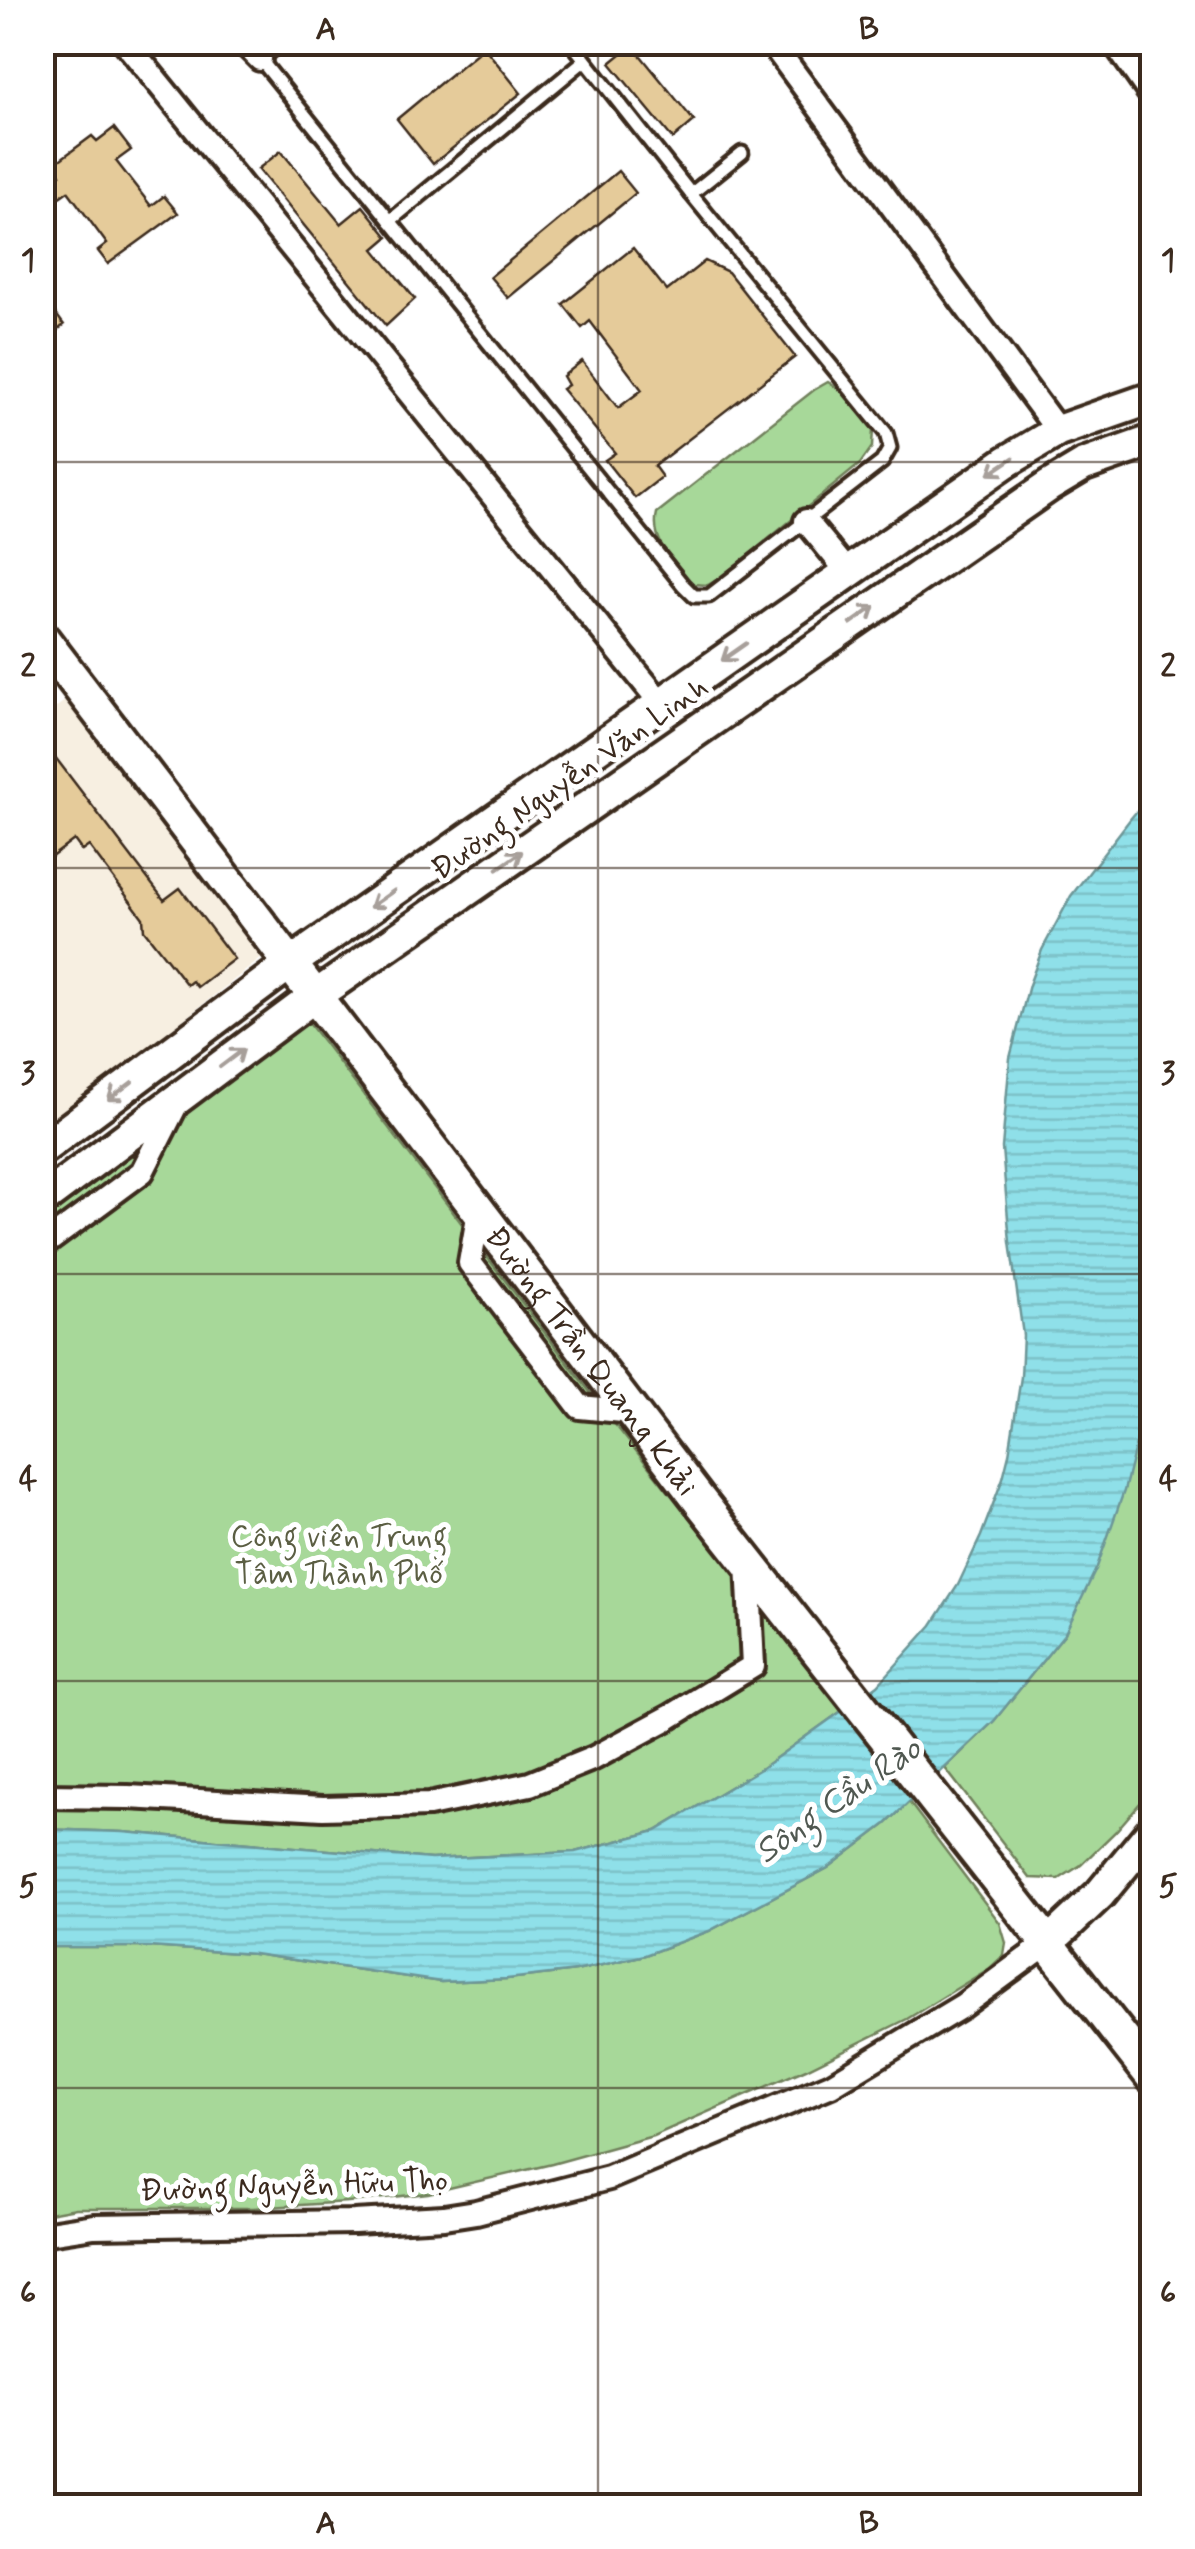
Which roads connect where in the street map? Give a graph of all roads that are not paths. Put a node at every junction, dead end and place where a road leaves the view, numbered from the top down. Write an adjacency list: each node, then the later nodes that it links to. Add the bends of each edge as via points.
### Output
1 (282, 42): 6 (lane)
2 (572, 42): 7 (lane)
3 (770, 42): 13 (street)
4 (1114, 42): 8 (street)
5 (135, 46): 18 (street)
6 (252, 51): 11 (lane)
7 (586, 60): 10 (lane); 11 (lane)
8 (1152, 96)
9 (742, 154): 10 (lane)
10 (691, 194): 15 (lane, via 886,433 890,448 882,462)
11 (390, 220): 15 (lane, via 694,596 709,596)
12 (1152, 398): 13 (street, Đường Nguyễn Văn Linh)
13 (1058, 431): 16 (street, Đường Nguyễn Văn Linh, one-way to 16)
14 (1152, 441): 20 (street, Đường Nguyễn Văn Linh, one-way to 14, via 1049,486 1084,465)
15 (806, 521): 16 (street)
16 (848, 572): 18 (street, Đường Nguyễn Văn Linh, one-way to 18)
17 (42, 638): 19 (main road, Đường Trần Quang Khải)
18 (662, 703): 19 (street, Đường Nguyễn Văn Linh, one-way to 19)
19 (291, 964): 20 (main road, Đường Trần Quang Khải); 22 (street, Đường Nguyễn Văn Linh, one-way to 22)
20 (315, 996): 21 (street, Đường Nguyễn Văn Linh, one-way to 20); 25 (main road, Đường Trần Quang Khải)
21 (180, 1097): 23 (street, Đường Nguyễn Văn Linh); 24 (street, via 142,1172)
22 (42, 1149)
23 (42, 1200)
24 (42, 1246)
25 (748, 1562): 26 (street, via 753,1666 594,1758 530,1784 430,1805 323,1808); 28 (main road, Đường Trần Quang Khải)
26 (42, 1796)
27 (1152, 1831): 28 (street, Đường Nguyễn Hữu Thọ)
28 (1050, 1942): 29 (main road, Đường Trần Quang Khải); 30 (street, Đường Nguyễn Hữu Thọ, via 832,2086 608,2178 430,2218 94,2226)
29 (1152, 2076)
30 (42, 2234)

